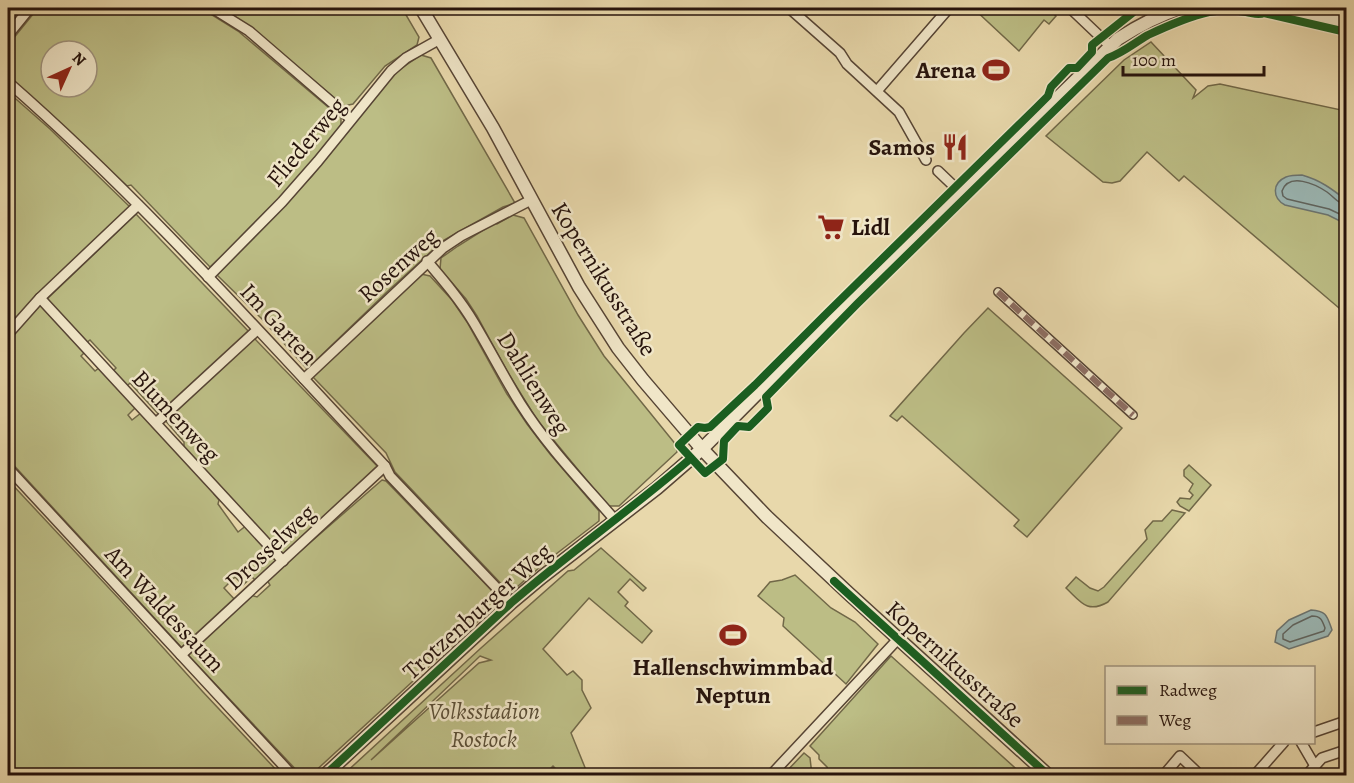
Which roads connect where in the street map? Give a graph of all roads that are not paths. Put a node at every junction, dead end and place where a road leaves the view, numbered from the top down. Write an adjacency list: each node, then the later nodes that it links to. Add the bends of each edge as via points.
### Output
1 (30, 8): 11 (street)
2 (212, 8): 16 (street, via 249,31)
3 (421, 8): 12 (street, Kopernikusstraße)
4 (791, 8): 15 (street)
5 (949, 8): 15 (street)
6 (1070, 8): 13 (street)
7 (1180, 8): 13 (street, Trotzenburger Weg, via 1128,32)
8 (1280, 8): 9 (street)
9 (1333, 13): 10 (street)
10 (1347, 22)
11 (8, 35)
12 (440, 39): 16 (street, Fliederweg, via 391,71); 20 (street, Kopernikusstraße)
13 (1110, 46): 19 (street, Trotzenburger Weg)
14 (8, 82): 21 (street, Im Garten)
15 (877, 91): 17 (street, via 899,112)
16 (351, 119): 23 (street, Fliederweg, via 282,202)
17 (926, 160)
18 (938, 171): 19 (street)
19 (961, 192): 31 (street, Trotzenburger Weg)
20 (531, 200): 22 (street, Rosenweg, via 460,236); 31 (street, Kopernikusstraße, via 618,348)
21 (138, 205): 23 (street, Im Garten); 25 (street)
22 (427, 261): 28 (street, Rosenweg); 34 (street, Dahlienweg, via 458,298 543,436)
23 (208, 277): 26 (street, Im Garten)
24 (998, 292): 29 (street)
25 (40, 298): 27 (street); 30 (street, Blumenweg)
26 (257, 330): 28 (street, Im Garten); 30 (street)
27 (8, 334)
28 (304, 379): 32 (street, Im Garten)
29 (1132, 415)
30 (156, 423): 35 (street, Blumenweg)
31 (702, 449): 34 (street, Trotzenburger Weg); 37 (street, Kopernikusstraße, via 766,517)
32 (385, 466): 35 (street, Drosselweg); 36 (street, Im Garten, via 390,476)
33 (8, 468): 38 (street, Am Waldessaum)
34 (615, 520): 36 (street, Trotzenburger Weg)
35 (283, 561): 38 (street, Drosselweg)
36 (511, 603): 46 (street, Trotzenburger Weg)
37 (898, 639): 47 (street, Kopernikusstraße); 48 (street, Kopernikusstraße)
38 (182, 655): 45 (street, Am Waldessaum)
39 (1347, 722): 40 (street)
40 (1315, 732)
41 (1282, 744): 51 (street)
42 (1302, 744): 44 (street)
43 (1347, 750): 44 (street, via 1322,758)
44 (1315, 766): 52 (street)
45 (293, 776)
46 (324, 776)
47 (770, 776)
48 (1049, 776)
49 (1163, 776): 50 (street, via 1180,756)
50 (1201, 776)
51 (1254, 776)
52 (1306, 776)

